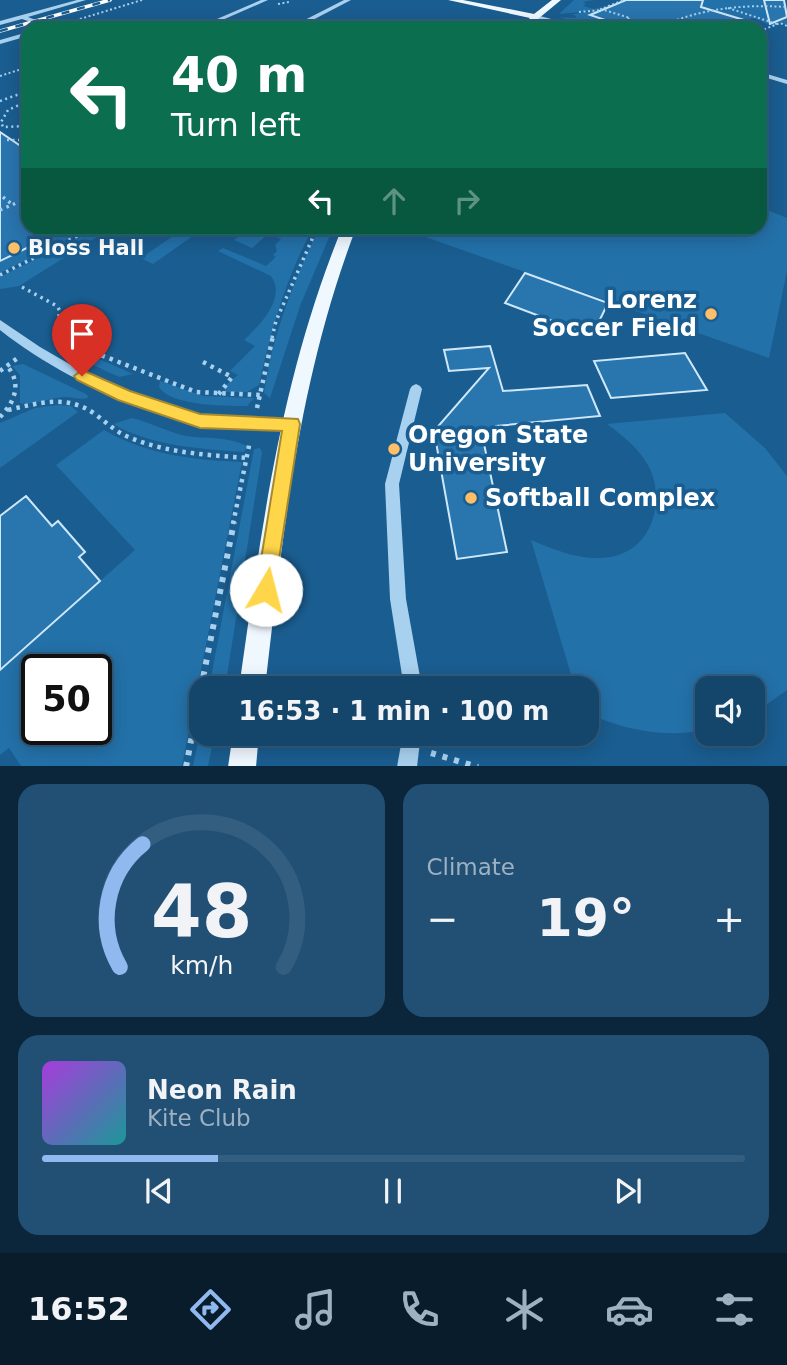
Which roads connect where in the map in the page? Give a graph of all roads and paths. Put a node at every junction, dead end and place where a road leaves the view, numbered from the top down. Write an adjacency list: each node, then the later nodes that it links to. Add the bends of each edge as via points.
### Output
1 (83, 0): 10 (street)
2 (265, 0): 14 (street)
3 (348, 0): 15 (street)
4 (452, 0): 11 (main road)
5 (557, 0): 11 (main road)
6 (624, 0): 18 (path, via 601,9 631,17)
7 (140, 1): 13 (path)
8 (787, 7): 9 (path)
9 (727, 8): 19 (path, via 703,9); 21 (path)
10 (23, 16): 12 (street); 20 (street)
11 (536, 17): 16 (main road); 17 (street)
12 (34, 21)
13 (74, 21)
14 (216, 21)
15 (306, 21)
16 (531, 21)
17 (552, 21)
18 (622, 21)
19 (673, 21)
20 (0, 23)
21 (777, 24): 22 (path); 23 (path)
22 (787, 26)
23 (767, 28)
24 (21, 36): 25 (street)
25 (0, 42)
26 (21, 69): 27 (path)
27 (0, 76)
28 (767, 77): 29 (street)
29 (787, 82)
30 (21, 94): 31 (path)
31 (17, 95): 32 (path); 33 (path)
32 (21, 97)
33 (9, 98): 34 (path); 35 (path)
34 (0, 101)
35 (20, 104): 37 (path, via 4,114)
36 (21, 127): 37 (path)
37 (2, 128)
38 (21, 139): 39 (path)
39 (7, 140)
40 (3, 197): 42 (path)
41 (21, 201): 42 (path)
42 (13, 205): 43 (path)
43 (0, 210)
44 (79, 235): 47 (path)
45 (314, 235): 56 (path, via 276,321)
46 (346, 235): 60 (main road, via 307,347)
47 (0, 275)
48 (22, 287): 50 (path, via 57,306 56,321)
49 (0, 324): 59 (street, via 41,355 124,396 200,421)
50 (71, 333)
51 (62, 340): 55 (path, via 196,392)
52 (203, 362): 55 (path, via 232,377)
53 (7, 366): 57 (path, via 15,373 17,386)
54 (415, 389): 64 (street, via 392,484 398,598)
55 (218, 395): 56 (path)
56 (260, 395): 59 (path)
57 (8, 410): 58 (path); 61 (path, via 71,400 112,429 154,446)
58 (0, 417)
59 (253, 423): 60 (street); 61 (path)
60 (292, 424): 63 (main road)
61 (248, 458): 62 (path)
62 (203, 676)
63 (254, 676)
64 (411, 676)
65 (190, 746): 68 (path)
66 (244, 746): 69 (main road)
67 (410, 746): 70 (street)
68 (186, 766)
69 (242, 766)
70 (407, 766)

